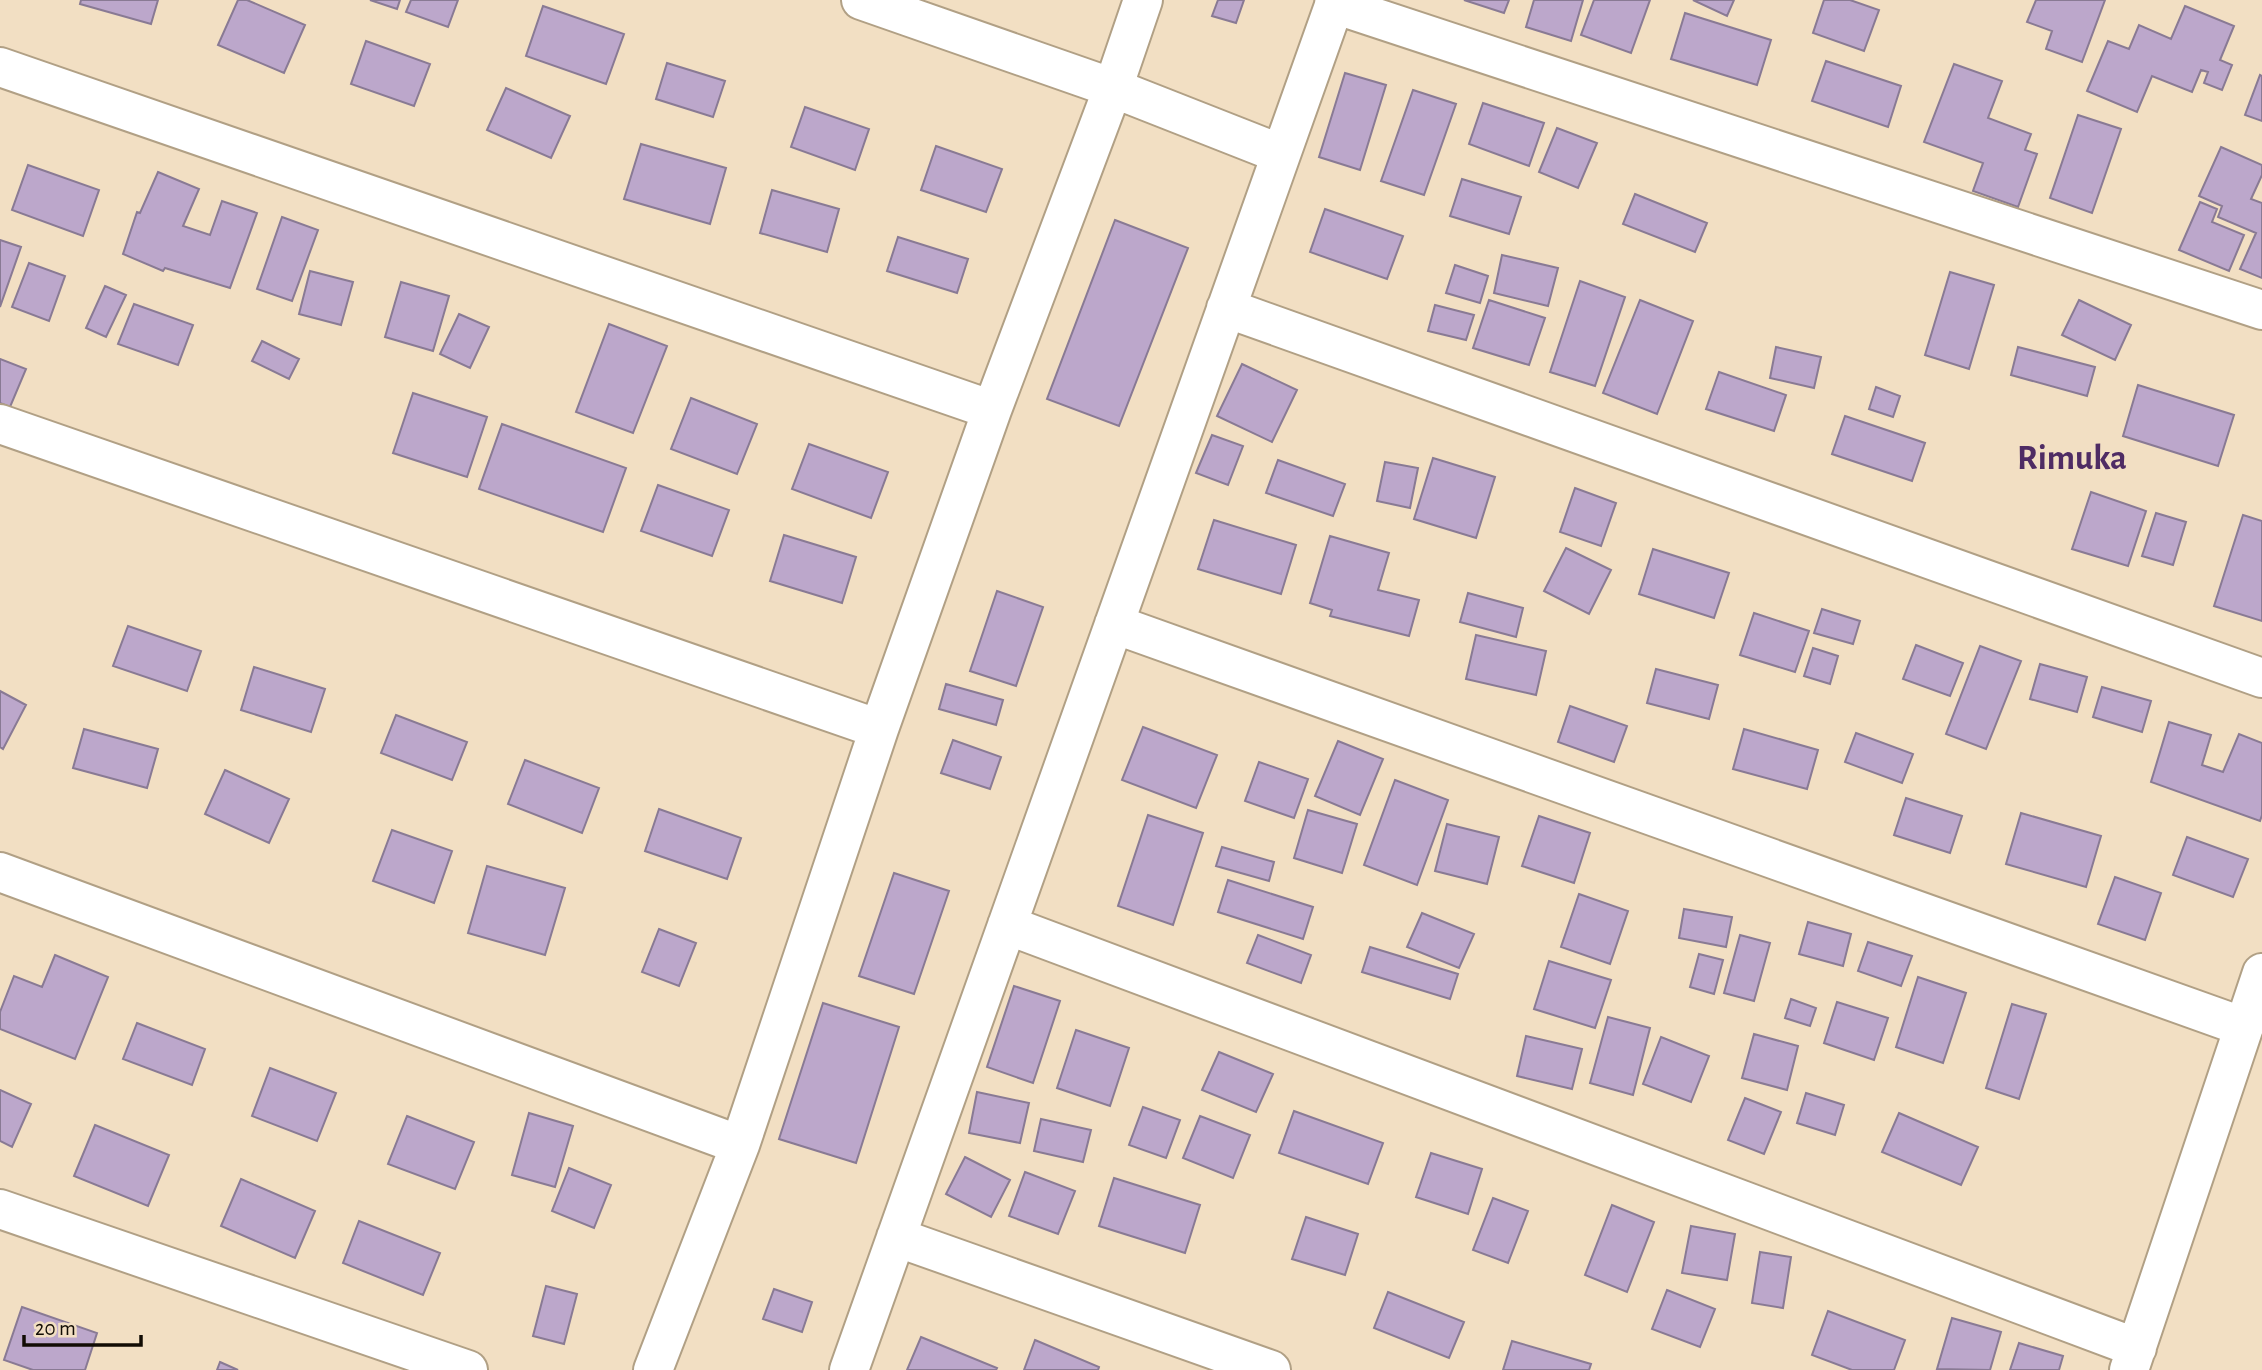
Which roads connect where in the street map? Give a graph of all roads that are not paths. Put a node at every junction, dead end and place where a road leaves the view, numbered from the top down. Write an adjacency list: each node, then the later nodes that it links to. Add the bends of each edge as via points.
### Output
1 (861, 0): 5 (street)
2 (1143, 0): 5 (street)
3 (1335, 2): 6 (street); 8 (street)
4 (0, 67): 9 (street)
5 (1113, 88): 6 (street); 9 (street)
6 (1281, 154): 7 (street)
7 (1226, 308): 11 (street); 12 (street)
8 (2262, 310)
9 (992, 410): 13 (street)
10 (0, 425): 13 (street)
11 (1114, 624): 15 (street); 17 (street)
12 (2262, 678)
13 (879, 729): 18 (street)
14 (0, 872): 18 (street)
15 (1007, 925): 20 (street); 21 (street)
16 (2262, 973): 17 (street)
17 (2244, 1027): 21 (street)
18 (740, 1145): 23 (street)
19 (0, 1209): 22 (street)
20 (896, 1237): 24 (street); 25 (street)
21 (2133, 1359)
22 (468, 1370)
23 (653, 1370)
24 (849, 1370)
25 (1271, 1370)

